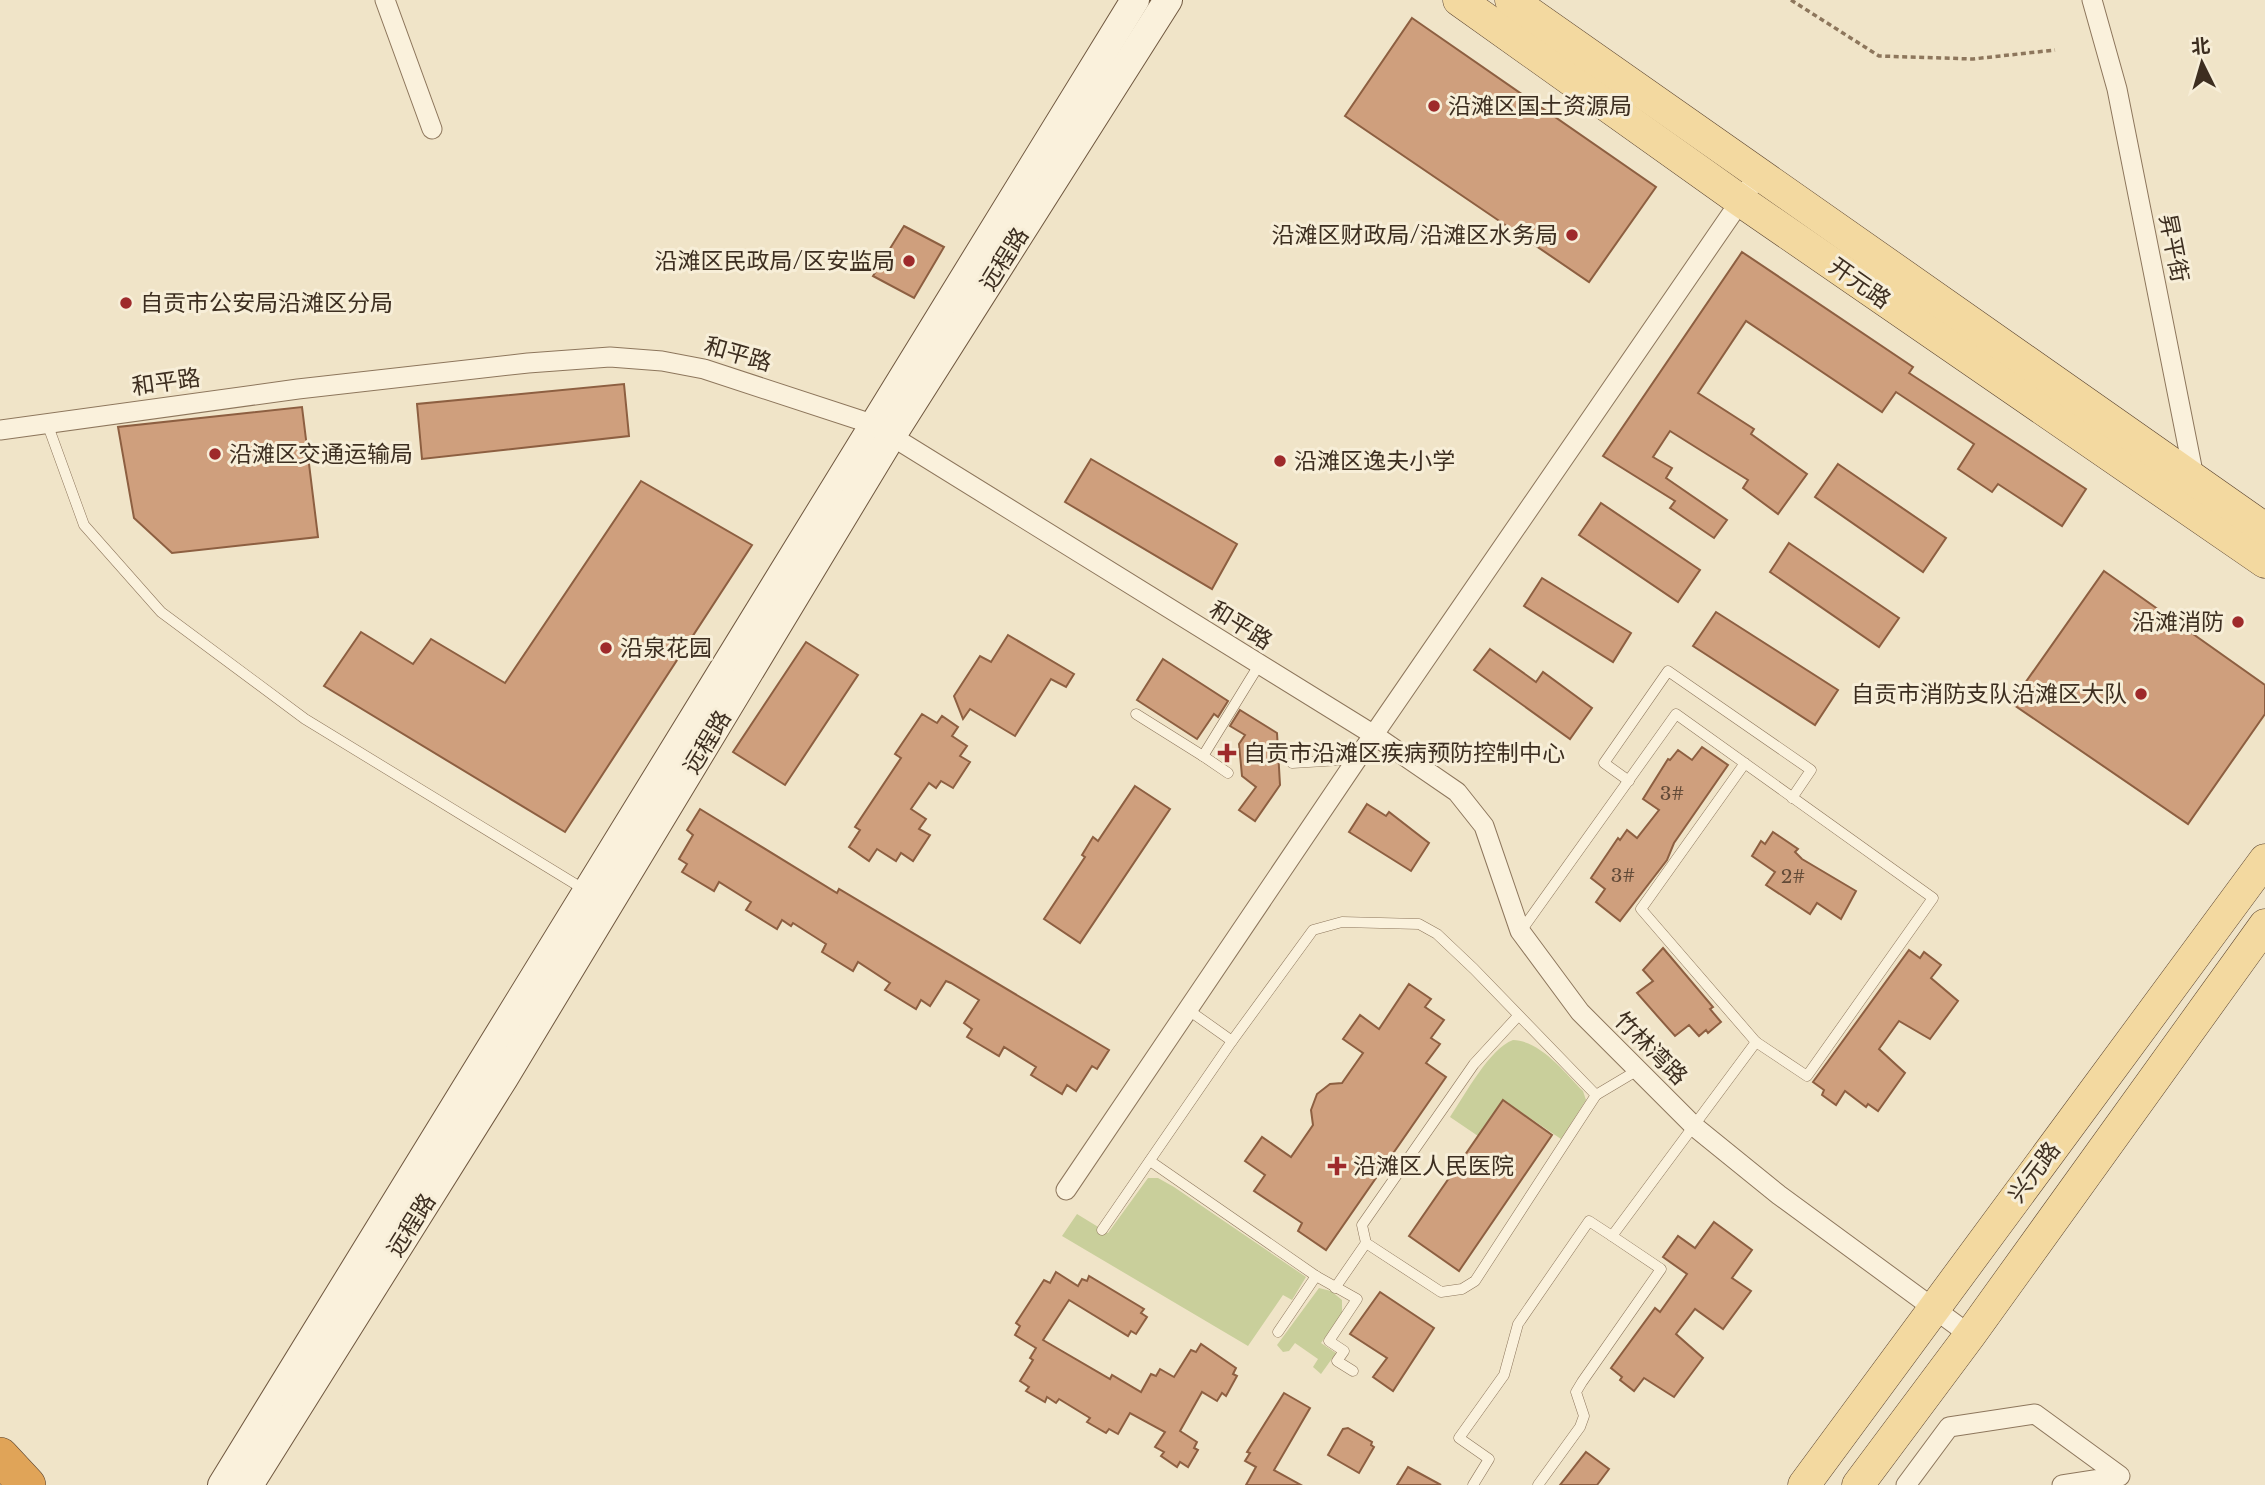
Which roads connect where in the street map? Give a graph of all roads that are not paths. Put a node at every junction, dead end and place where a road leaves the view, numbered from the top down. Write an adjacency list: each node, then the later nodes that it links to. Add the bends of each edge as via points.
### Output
1 (385, 0): 7 (street)
2 (1135, 0): 12 (main road, 远程路)
3 (1168, 0): 12 (main road, 远程路)
4 (1459, 0): 9 (main road, 开元路)
5 (1511, 0): 8 (main road, 开元路)
6 (2092, 0): 13 (street, 昇平街, via 2117,89)
7 (432, 130)
8 (1759, 174): 9 (street); 13 (main road, 开元路)
9 (1741, 201): 13 (main road, 开元路); 18 (street)
10 (47, 424): 11 (street, 和平路); 12 (street, 和平路, via 298,389 610,358 704,369); 27 (lane, via 85,526 161,612 305,719)
11 (0, 430)
12 (882, 431): 16 (street, 和平路); 27 (main road, 远程路); 51 (main road, 远程路, via 496,1090)
13 (2188, 492): 14 (main road, 开元路); 15 (main road, 开元路)
14 (2265, 529)
15 (2265, 562)
16 (1259, 665): 18 (street, 和平路); 19 (lane)
17 (1136, 714): 19 (lane)
18 (1374, 735): 20 (street); 29 (street, 竹林湾路, via 1457,792 1484,826)
19 (1203, 757): 23 (lane)
20 (1357, 759): 21 (lane); 30 (street)
21 (1292, 763)
22 (1745, 763): 24 (lane, via 1676,714); 25 (lane); 33 (lane, via 1641,909)
23 (1228, 773)
24 (1629, 781): 25 (lane, via 1604,763 1668,671 1811,771); 29 (lane)
25 (1793, 797): 33 (lane, via 1933,898 1807,1076)
26 (2265, 860): 44 (main road, 兴元路)
27 (588, 892): 50 (main road, 远程路)
28 (2265, 925): 46 (main road, 兴元路)
29 (1520, 931): 34 (street, 竹林湾路, via 1580,1012)
30 (1187, 1009): 32 (lane); 38 (street)
31 (1518, 1016): 32 (lane, via 1474,969 1419,924 1329,923 1306,938); 35 (lane); 41 (lane, via 1474,1064 1362,1225)
32 (1232, 1041): 37 (lane)
33 (1756, 1042): 36 (lane)
34 (1638, 1070): 35 (lane); 36 (street, 竹林湾路)
35 (1596, 1095): 41 (lane, via 1475,1280 1462,1289 1441,1292 1431,1288)
36 (1695, 1127): 40 (lane); 44 (street, 竹林湾路)
37 (1150, 1161): 39 (lane); 42 (lane)
38 (1066, 1190)
39 (1102, 1230)
40 (1612, 1236): 52 (lane, via 1589,1221 1518,1324 1504,1375 1459,1438 1489,1459); 53 (lane, via 1661,1269 1576,1392 1584,1416 1580,1427)
41 (1366, 1243): 43 (lane)
42 (1317, 1276): 43 (lane); 45 (lane)
43 (1335, 1288): 47 (lane, via 1357,1299 1329,1341 1343,1351 1337,1361)
44 (1932, 1310): 46 (street, 竹林湾路); 54 (main road, 兴元路)
45 (1278, 1332)
46 (1970, 1335): 55 (main road, 兴元路)
47 (1353, 1371)
48 (0, 1456): 49 (highway)
49 (27, 1485)
50 (222, 1485)
51 (249, 1485)
52 (1473, 1485)
53 (1538, 1485)
54 (1804, 1485)
55 (1858, 1485)
56 (1906, 1485): 57 (street, via 1949,1427 2035,1414 2120,1476)
57 (2062, 1485)

